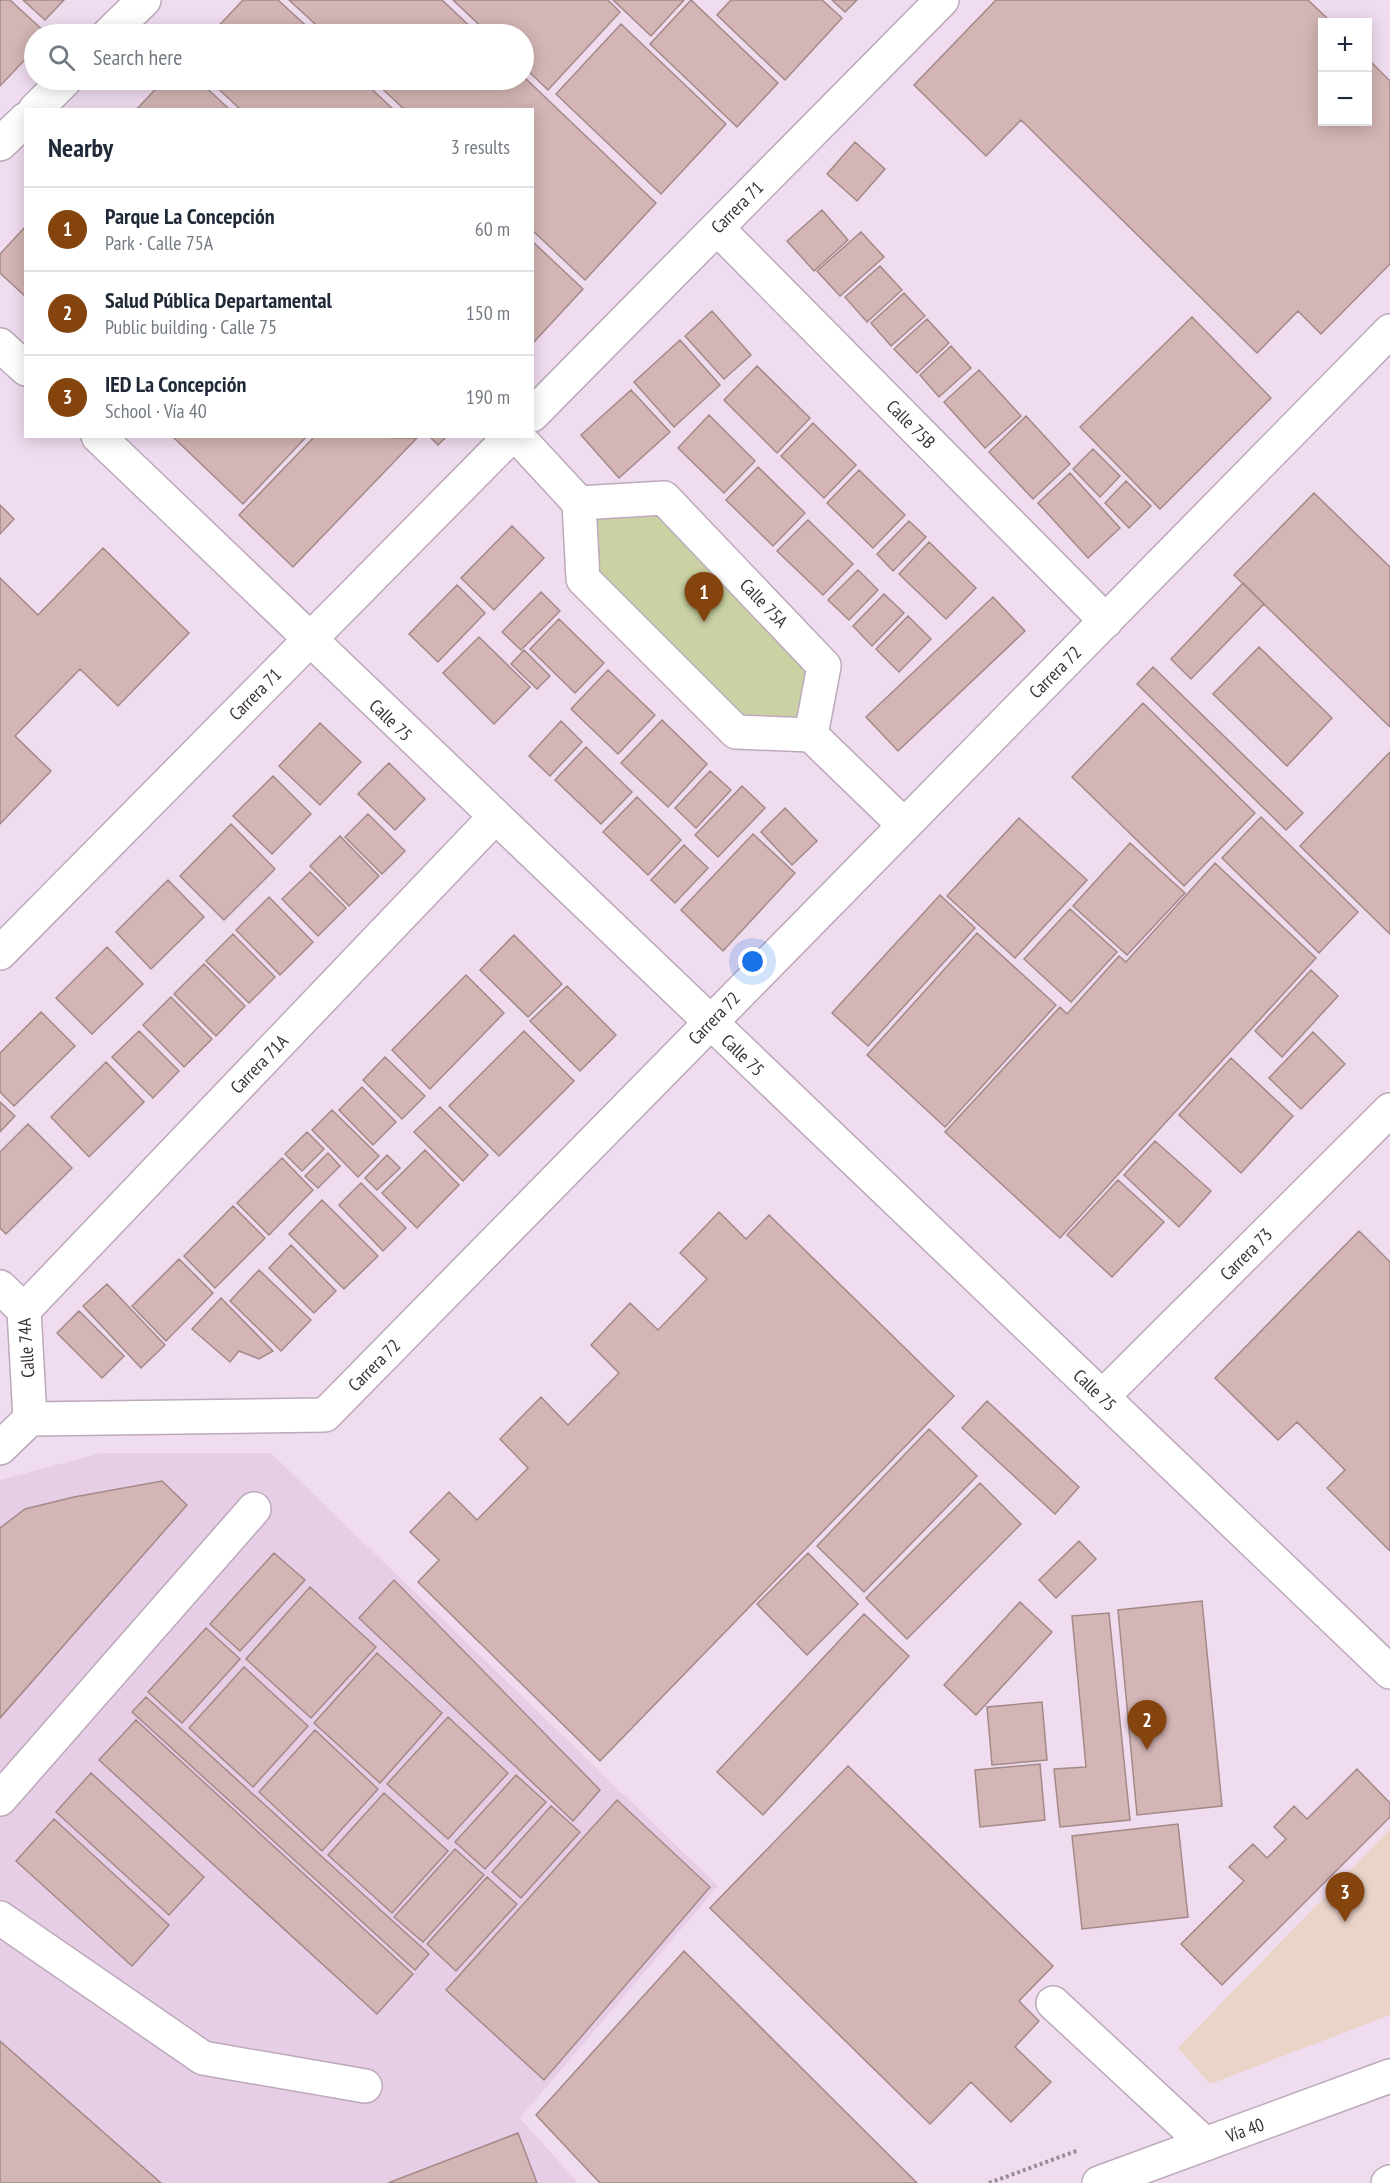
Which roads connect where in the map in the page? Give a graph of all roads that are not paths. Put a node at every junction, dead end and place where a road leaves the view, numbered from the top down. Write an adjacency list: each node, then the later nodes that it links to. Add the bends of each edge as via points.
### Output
1 (144, 0): 3 (main road)
2 (942, 0): 8 (main road, Carrera 71)
3 (119, 24)
4 (54, 90): 5 (main road)
5 (37, 108)
6 (24, 121): 7 (main road)
7 (0, 144)
8 (717, 228): 12 (main road, Carrera 71); 17 (main road, Calle 75B)
9 (1390, 331): 17 (main road, Carrera 72)
10 (0, 345): 11 (main road)
11 (24, 367)
12 (534, 413)
13 (100, 438): 18 (main road, Calle 75)
14 (509, 438): 18 (main road, Carrera 71)
15 (519, 438): 16 (main road)
16 (579, 503): 19 (main road, via 584,579 693,690 736,732); 19 (main road, Calle 75A, via 664,498 824,666)
17 (1106, 621): 21 (main road, Carrera 72)
18 (308, 640): 20 (main road, Calle 75); 22 (main road, Carrera 71)
19 (811, 735): 21 (main road)
20 (494, 818): 23 (main road, Calle 75); 26 (main road, Carrera 71A)
21 (904, 825): 23 (main road, Carrera 72)
22 (0, 953)
23 (710, 1023): 27 (main road, Calle 75); 28 (main road, Carrera 72, via 325,1415)
24 (1390, 1110): 27 (main road, Carrera 73)
25 (0, 1287): 26 (main road, Calle 74A)
26 (24, 1310): 28 (main road, Calle 74A)
27 (1102, 1397): 31 (main road, Calle 75)
28 (30, 1419): 29 (main road)
29 (0, 1448)
30 (254, 1509): 32 (main road)
31 (1390, 1672)
32 (0, 1799)
33 (0, 1918): 36 (main road, via 202,2058)
34 (1053, 2003): 37 (main road)
35 (1390, 2076): 37 (main road, Vía 40)
36 (365, 2086)
37 (1204, 2144): 38 (main road, Vía 40)
38 (1099, 2183)

